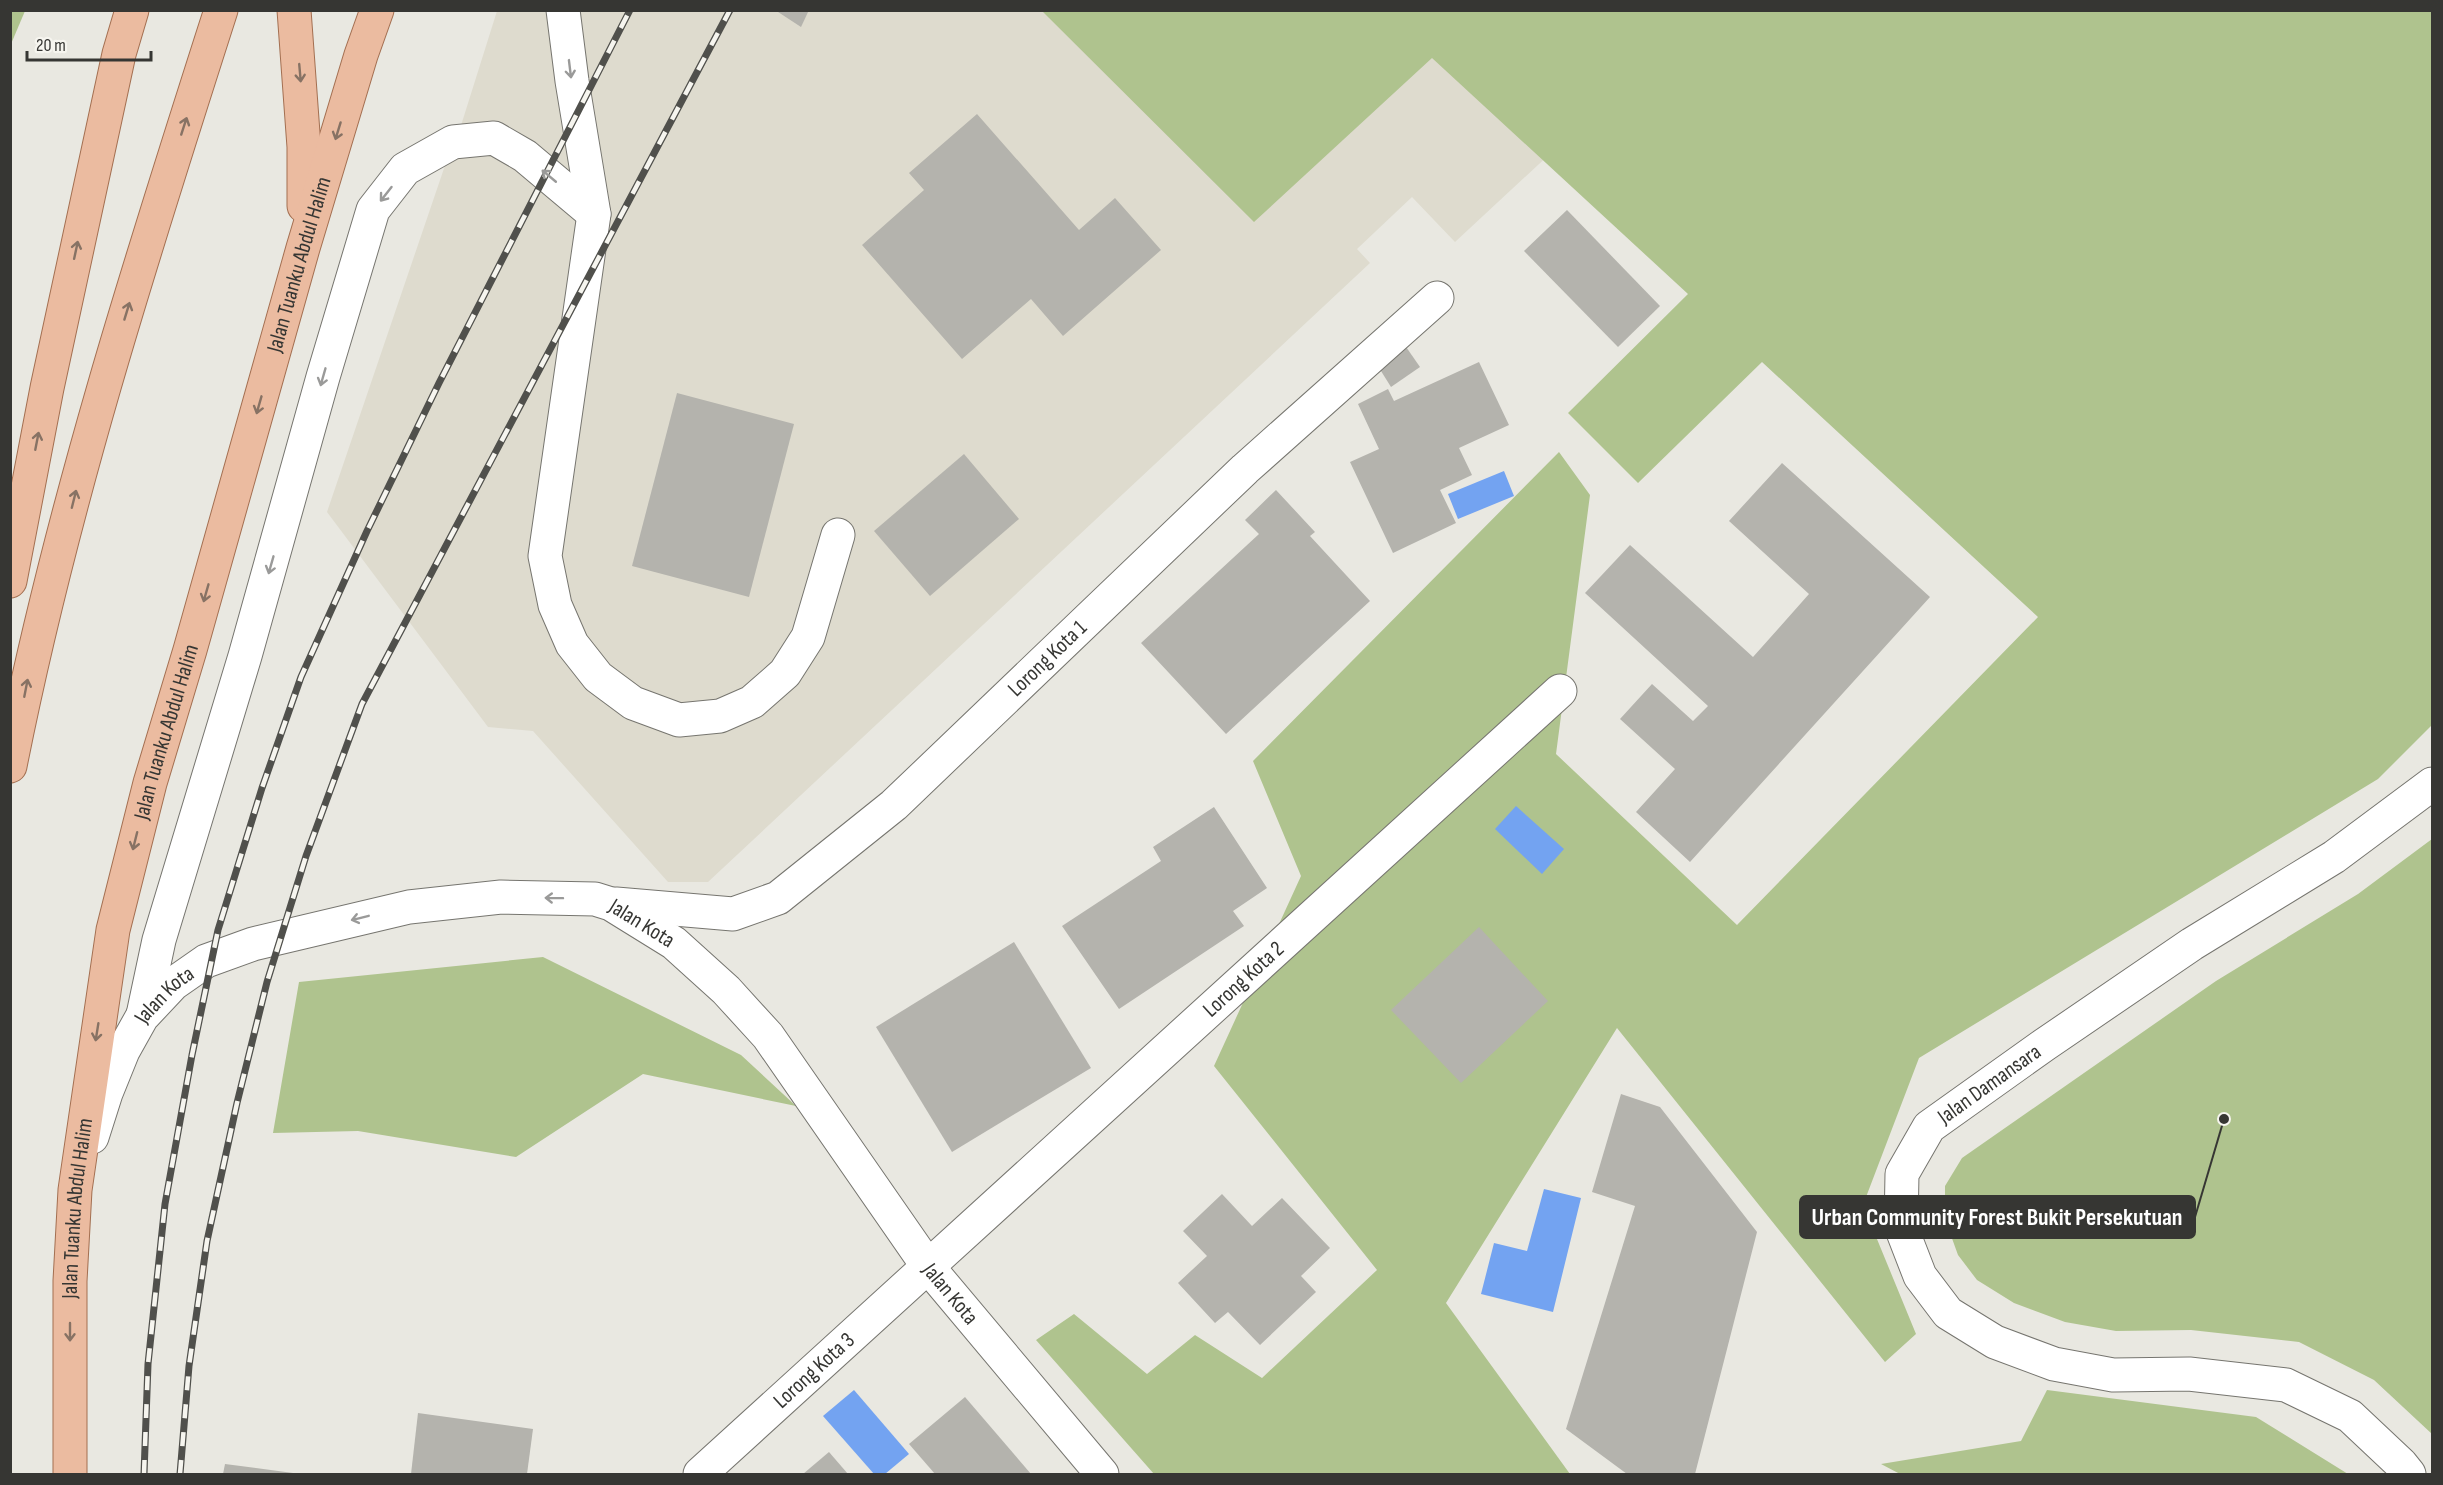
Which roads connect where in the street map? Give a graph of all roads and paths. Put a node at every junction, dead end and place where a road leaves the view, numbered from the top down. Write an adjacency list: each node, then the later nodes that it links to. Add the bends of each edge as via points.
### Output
1 (132, 10): 10 (main road, one-way to 1, via 46,388)
2 (221, 10): 12 (main road, one-way to 2, via 90,432)
3 (377, 10): 7 (main road, Jalan Tuanku Abdul Halim, one-way to 7)
4 (563, 10): 6 (street, one-way to 6)
5 (295, 13): 7 (main road, one-way to 7, via 304,147)
6 (594, 214): 9 (street, via 545,556 555,605 572,644 598,677 633,703 679,720 720,716 752,702 785,674 808,638); 15 (street, one-way to 15, via 525,156 494,138 453,142 405,169 373,210 159,940)
7 (303, 248): 16 (main road, Jalan Tuanku Abdul Halim, one-way to 16, via 150,783 113,930)
8 (1437, 298): 14 (street, Lorong Kota 1, via 1245,470 894,805 778,898 733,914)
9 (838, 536)
10 (10, 581)
11 (1560, 691): 17 (street, Lorong Kota 2)
12 (10, 766)
13 (2433, 784): 21 (street, Jalan Damansara, via 2334,857 2182,951 1929,1127 1902,1174 1901,1227 1920,1276 1948,1313 1995,1341 2054,1364 2113,1374 2189,1374 2286,1384 2349,1416)
14 (611, 904): 15 (street, Jalan Kota, one-way to 15, via 595,899 501,897 410,907 287,936 206,961 173,984); 17 (street, Jalan Kota, via 674,943 726,990 768,1036)
15 (142, 1017): 16 (street, Jalan Kota, via 106,1093)
16 (75, 1190): 18 (main road, Jalan Tuanku Abdul Halim, one-way to 18, via 70,1281)
17 (929, 1268): 19 (street, Lorong Kota 3); 20 (street, Jalan Kota)
18 (70, 1474)
19 (700, 1474)
20 (1102, 1474)
21 (2409, 1474)

